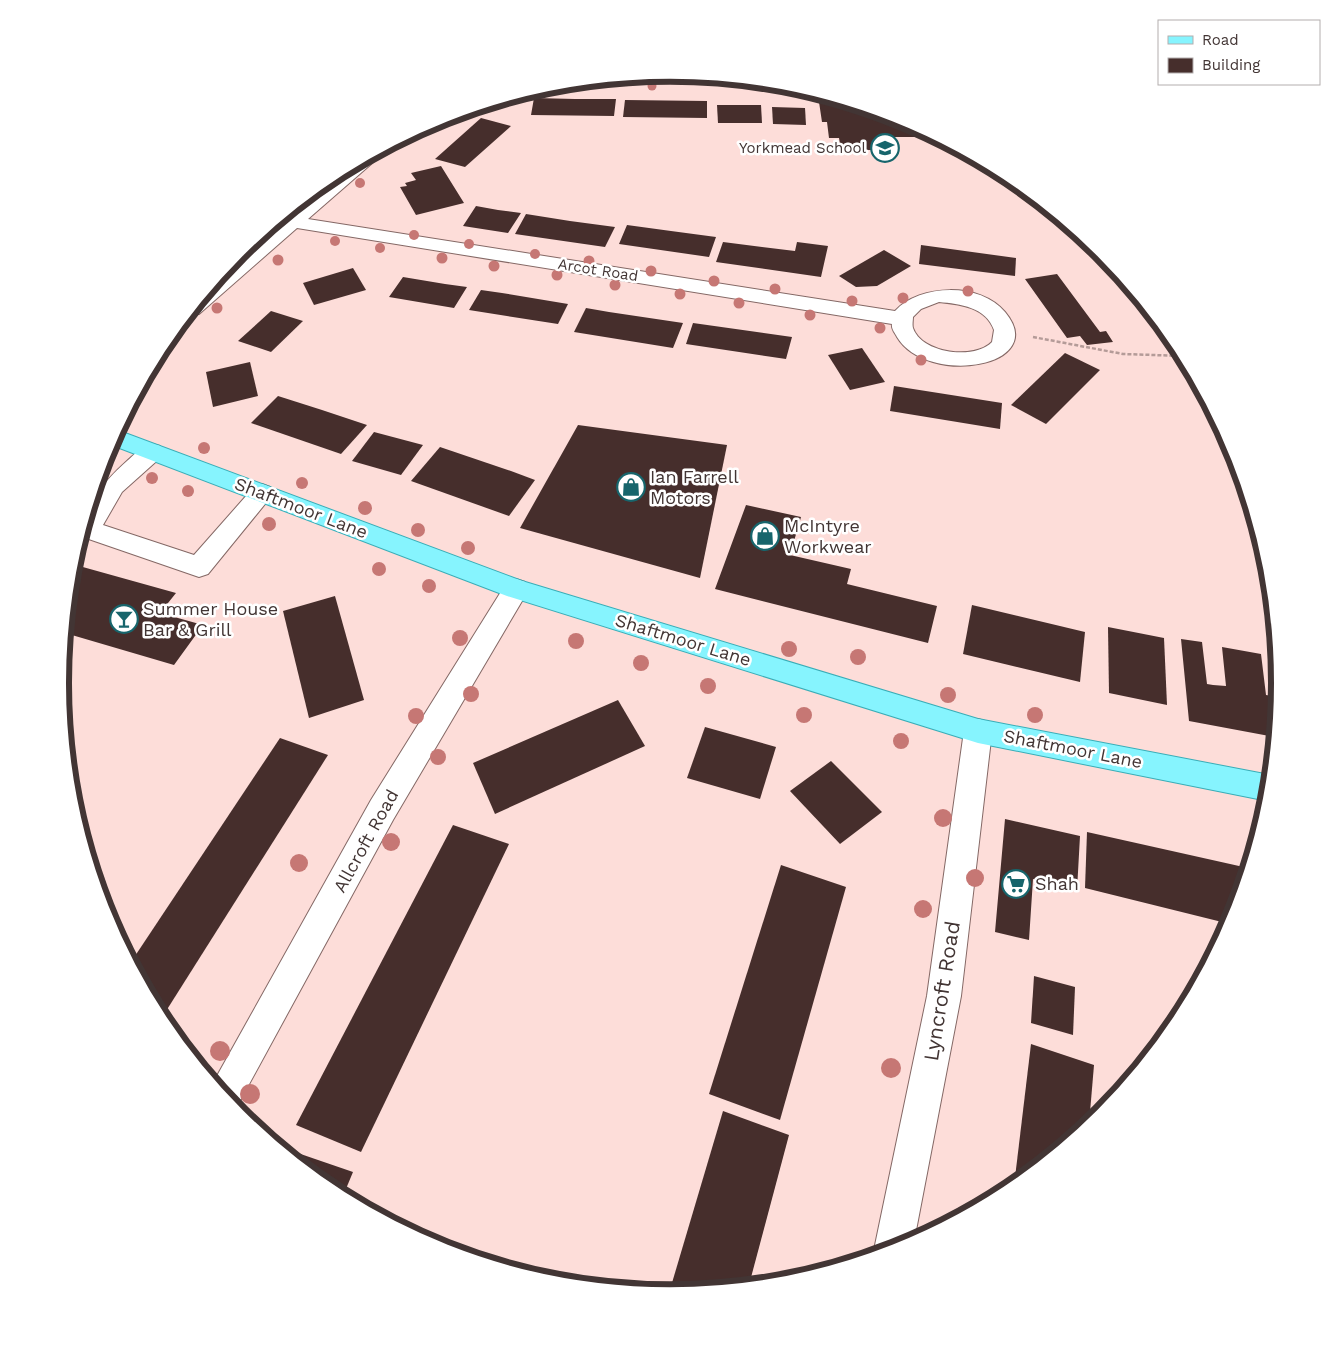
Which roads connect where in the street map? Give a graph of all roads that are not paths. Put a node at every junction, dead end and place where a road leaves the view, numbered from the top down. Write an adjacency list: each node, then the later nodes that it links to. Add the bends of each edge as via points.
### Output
1 (346, 177): 2 (street)
2 (294, 222): 3 (street); 4 (street, Arcot Road)
3 (219, 286)
4 (902, 319): 4 (street, via 907,309 922,300 937,296 958,297 990,309 1000,319 1005,337 1000,347 987,356 947,360 929,355 910,342 903,331)
5 (121, 440): 6 (main road, Shaftmoor Lane)
6 (152, 452): 7 (main road, Shaftmoor Lane); 8 (street, via 114,486)
7 (262, 493): 9 (street, via 199,567); 10 (main road, Shaftmoor Lane)
8 (89, 528)
9 (88, 529)
10 (516, 589): 11 (main road, Shaftmoor Lane); 13 (street, Allcroft Road, via 382,810)
11 (978, 731): 12 (main road, Shaftmoor Lane); 14 (street, Lyncroft Road, via 944,996)
12 (1262, 786)
13 (228, 1090)
14 (894, 1240)

